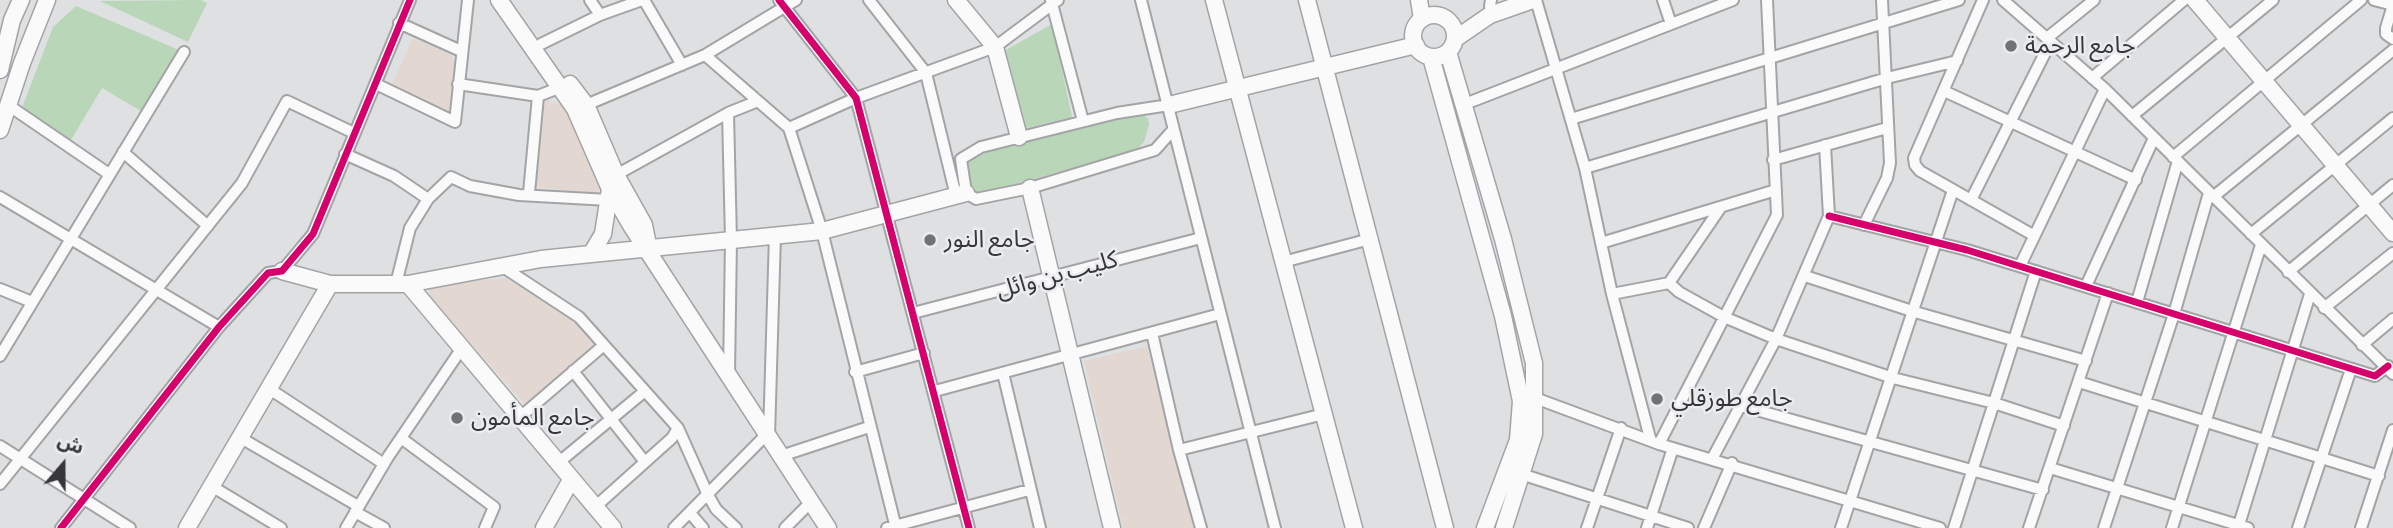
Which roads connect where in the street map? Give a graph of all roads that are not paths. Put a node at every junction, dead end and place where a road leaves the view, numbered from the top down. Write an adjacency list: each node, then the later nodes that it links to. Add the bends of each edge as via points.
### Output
1 (13, 0): 39 (street)
2 (21, 0): 39 (main road)
3 (47, 0): 63 (main road)
4 (410, 0): 40 (street)
5 (468, 0): 50 (street)
6 (499, 0): 69 (main road)
7 (508, 0): 46 (main road)
8 (590, 0): 37 (street)
9 (643, 0): 37 (street); 57 (street)
10 (796, 0): 34 (street)
11 (869, 0): 62 (street)
12 (956, 0): 49 (main road)
13 (1141, 0): 79 (street)
14 (1214, 0): 70 (main road)
15 (1307, 0): 58 (main road)
16 (1419, 0): 38 (main road)
17 (1506, 0): 33 (main road)
18 (1535, 0): 48 (main road, via 1490,15); 61 (street)
19 (1663, 0): 41 (street)
20 (1733, 0): 41 (street)
21 (1767, 0): 55 (street)
22 (1882, 0): 42 (street)
23 (1959, 0): 42 (street)
24 (1983, 0): 56 (street)
25 (2003, 0): 45 (street)
26 (2094, 0): 45 (street)
27 (2184, 0): 65 (street)
28 (2195, 0): 43 (main road)
29 (2273, 0): 43 (street)
30 (2361, 0): 66 (street)
31 (2374, 0): 35 (street)
32 (1054, 1): 49 (street); 85 (street)
33 (1491, 3): 36 (main road)
34 (782, 4): 53 (street); 74 (street)
35 (2393, 5): 44 (street, via 2386,28)
36 (1443, 12): 38 (main road); 48 (main road)
37 (600, 15): 46 (street)
38 (1422, 19): 47 (main road, via 1413,34)
39 (12, 20): 60 (main road)
40 (399, 23): 50 (street); 67 (street)
41 (1671, 24): 61 (street)
42 (1883, 24): 55 (street); 64 (street)
43 (2228, 38): 66 (main road); 82 (street)
44 (2393, 39)
45 (2049, 40): 65 (street); 86 (street)
46 (541, 44): 76 (main road)
47 (1416, 45): 54 (main road); 58 (main road)
48 (1452, 45): 54 (main road); 77 (main road)
49 (995, 47): 62 (street); 93 (main road)
50 (461, 51): 68 (street)
51 (184, 52): 96 (street)
52 (2388, 53): 59 (street); 87 (street)
53 (705, 55): 57 (street); 75 (street)
54 (1431, 57): 262 (main road, via 1506,328 1521,401 1518,440)
55 (1770, 59): 80 (street); 84 (street)
56 (1957, 61): 64 (street); 72 (street)
57 (682, 65): 76 (street)
58 (1325, 67): 70 (main road); 129 (main road)
59 (2393, 67)
60 (0, 69): 63 (street)
61 (1555, 69): 77 (street); 84 (street)
62 (926, 73): 74 (street); 111 (street)
63 (17, 77): 78 (main road)
64 (1886, 78): 80 (street); 89 (street)
65 (2092, 78): 71 (street)
66 (2266, 82): 87 (main road); 99 (street)
67 (376, 84): 68 (street, via 455,122); 92 (street)
68 (458, 84): 73 (street)
69 (561, 87): 73 (street); 106 (main road)
70 (1236, 89): 79 (main road); 137 (main road)
71 (2105, 89): 82 (street); 97 (street)
72 (1944, 91): 86 (street); 109 (street, via 1914,158 1920,172)
73 (538, 96): 110 (street)
74 (856, 98): 88 (street); 118 (street)
75 (758, 101): 81 (street); 88 (street)
76 (586, 104): 106 (main road)
77 (1465, 104): 187 (main road, via 1534,363)
78 (8, 105): 90 (main road); 103 (street)
79 (1169, 105): 85 (street); 91 (street)
80 (1772, 112): 100 (street); 102 (street)
81 (728, 113): 106 (street); 130 (street)
82 (2132, 116): 94 (street)
83 (2393, 118): 101 (street)
84 (1570, 119): 102 (street)
85 (1083, 121): 93 (street)
86 (2010, 121): 97 (street); 115 (street)
87 (2304, 126): 101 (main road); 112 (street)
88 (789, 128): 122 (street)
89 (1887, 128): 95 (street); 120 (street, via 1889,171)
90 (0, 130)
91 (1172, 131): 107 (street, via 1155,150); 128 (street)
92 (354, 133): 98 (street); 121 (street, via 287,101 242,183)
93 (1019, 137): 111 (street, via 981,147 961,159)
94 (2154, 138): 99 (street); 104 (street)
95 (1825, 145): 100 (street); 119 (street)
96 (123, 152): 103 (street); 121 (street)
97 (2074, 152): 104 (street); 126 (street)
98 (345, 154): 114 (street, via 394,176); 140 (street, via 313,234)
99 (2175, 159): 112 (street); 155 (street)
100 (1773, 160): 108 (street)
101 (2338, 166): 116 (main road); 124 (street)
102 (1585, 168): 131 (street)
103 (109, 174): 127 (street)
104 (2136, 180): 148 (street)
105 (2393, 185): 116 (street)
106 (612, 188): 110 (street); 134 (main road); 136 (main road, via 603,234)
107 (1030, 188): 111 (street, via 976,199); 143 (main road)
108 (1776, 190): 117 (street); 161 (street, via 1777,215)
109 (1953, 190): 115 (street); 132 (street)
110 (529, 193): 114 (street, via 470,186 451,177)
111 (961, 195): 118 (main road)
112 (2211, 195): 124 (street); 160 (street)
113 (0, 197): 127 (street)
114 (428, 199): 147 (street, via 410,228)
115 (1970, 200): 126 (street)
116 (2369, 204): 123 (main road); 142 (street)
117 (1721, 207): 131 (street); 145 (street)
118 (886, 214): 122 (main road); 158 (street)
119 (1829, 216): 120 (street); 144 (street)
120 (1864, 225): 132 (street)
121 (208, 226): 149 (street)
122 (822, 231): 125 (main road); 179 (street)
123 (2393, 233)
124 (2251, 234): 133 (street)
125 (775, 235): 130 (main road); 201 (street)
126 (2034, 235): 138 (street)
127 (71, 237): 149 (street); 154 (street)
128 (1201, 238): 143 (street, كليب بن وائل); 159 (street)
129 (1370, 239): 137 (street); 261 (main road)
130 (731, 240): 134 (main road); 181 (street)
131 (1601, 243): 152 (street)
132 (1938, 243): 138 (street); 157 (street)
133 (2261, 245): 142 (street); 165 (street)
134 (648, 248): 136 (main road); 181 (main road)
135 (2393, 253): 156 (street)
136 (591, 254): 139 (main road)
137 (1283, 262): 191 (main road)
138 (2020, 266): 141 (street)
139 (503, 267): 147 (main road); 168 (street, via 579,317)
140 (282, 271): 146 (main road); 163 (street, via 268,273)
141 (2036, 271): 148 (street); 167 (street)
142 (2288, 272): 153 (street)
143 (1051, 276): 158 (street, كليب بن وائل); 173 (main road)
144 (1805, 276): 157 (street); 166 (street)
145 (1669, 283): 152 (street); 161 (street)
146 (330, 284): 147 (main road); 184 (main road)
147 (402, 284): 170 (main road)
148 (2086, 286): 151 (street)
149 (159, 288): 163 (street); 211 (street)
150 (0, 289): 154 (street)
151 (2108, 293): 155 (street); 175 (street)
152 (1612, 294): 205 (street)
153 (2310, 294): 156 (street); 171 (street)
154 (32, 302): 174 (street)
155 (2137, 302): 160 (street)
156 (2324, 308): 169 (street)
157 (1915, 312): 167 (street); 182 (street)
158 (913, 313): 172 (street)
159 (1220, 314): 164 (street); 200 (street)
160 (2174, 314): 165 (street); 188 (street)
161 (1724, 317): 166 (street); 205 (street)
162 (2393, 320): 169 (street)
163 (219, 327): 229 (street)
164 (1152, 333): 173 (street); 209 (street)
165 (2236, 333): 171 (street); 194 (street)
166 (1776, 339): 182 (street); 190 (street)
167 (2015, 339): 175 (street); 189 (street)
168 (604, 345): 178 (street); 185 (street)
169 (2362, 345): 177 (street)
170 (462, 348): 192 (main road); 203 (street)
171 (2294, 351): 176 (street); 204 (street)
172 (924, 353): 179 (street); 186 (street)
173 (1072, 353): 180 (street); 257 (main road)
174 (0, 356)
175 (2086, 360): 183 (street)
176 (2351, 369): 177 (street, via 2375,376); 212 (street)
177 (2391, 370)
178 (573, 371): 192 (street); 193 (street)
179 (855, 372): 196 (street)
180 (1003, 373): 186 (street); 226 (street)
181 (729, 374): 201 (main road)
182 (1893, 378): 189 (street); 206 (street)
183 (2078, 382): 188 (street); 195 (street)
184 (268, 388): 202 (main road); 217 (street)
185 (645, 391): 193 (street); 197 (street)
186 (935, 391): 235 (street)
187 (1535, 398): 198 (street); 220 (main road, via 1534,433)
188 (2145, 403): 194 (street); 225 (street)
189 (1994, 404): 195 (street); 219 (street)
190 (1742, 406): 206 (street); 213 (street)
191 (1324, 414): 200 (street); 260 (main road)
192 (519, 418): 215 (main road)
193 (611, 419): 214 (street); 215 (street)
194 (2207, 422): 204 (street); 234 (street)
195 (2064, 426): 218 (street)
196 (869, 427): 210 (street); 239 (street)
197 (678, 428): 214 (street); 228 (street)
198 (1621, 428): 205 (street); 230 (street)
199 (2393, 430): 221 (street)
200 (1250, 434): 209 (street); 259 (street)
201 (768, 435): 210 (main road); 228 (street)
202 (241, 438): 224 (main road); 236 (street)
203 (401, 438): 217 (street); 247 (street, via 494,507)
204 (2266, 440): 212 (street); 240 (street)
205 (1654, 441): 208 (street)
206 (1871, 442): 219 (street); 231 (street)
207 (0, 446): 211 (street)
208 (1673, 448): 213 (street); 238 (street)
209 (1178, 450): 258 (street)
210 (781, 456): 232 (main road)
211 (19, 457): 223 (street); 229 (street)
212 (2322, 458): 221 (street); 273 (street)
213 (1712, 460): 216 (street)
214 (645, 462): 233 (street)
215 (558, 463): 222 (main road)
216 (1731, 463): 231 (street); 266 (street)
217 (384, 464): 236 (street)
218 (2050, 468): 225 (street); 227 (street)
219 (1973, 470): 227 (street); 269 (street)
220 (1521, 474): 230 (street); 263 (main road)
221 (2379, 476): 274 (street)
222 (571, 480): 233 (main road); 248 (main road)
223 (0, 484)
224 (214, 487): 243 (main road); 244 (street)
225 (2116, 489): 234 (street); 271 (street)
226 (1030, 490): 235 (street); 256 (street)
227 (2043, 490): 270 (street)
228 (708, 495): 237 (street); 252 (street)
229 (85, 499): 241 (street); 242 (street)
230 (1598, 499): 238 (street); 264 (street)
231 (1849, 501): 267 (street); 268 (street)
232 (811, 502): 253 (street); 254 (main road)
233 (595, 507): 249 (main road)
234 (2179, 507): 240 (street); 272 (street)
235 (964, 508): 239 (street); 255 (street)
236 (357, 509): 245 (street); 246 (street)
237 (691, 513): 250 (street); 251 (street)
238 (1649, 523): 265 (street)
239 (893, 527)
240 (2242, 527)
241 (61, 528)
242 (130, 528)
243 (187, 528)
244 (281, 528)
245 (345, 528)
246 (384, 528)
247 (485, 528)
248 (544, 528)
249 (613, 528)
250 (674, 528)
251 (703, 528)
252 (736, 528)
253 (785, 528)
254 (828, 528)
255 (969, 528)
256 (1040, 528)
257 (1112, 528)
258 (1201, 528)
259 (1275, 528)
260 (1354, 528)
261 (1445, 528)
262 (1485, 528)
263 (1504, 528)
264 (1587, 528)
265 (1688, 528)
266 (1704, 528)
267 (1841, 528)
268 (1940, 528)
269 (1954, 528)
270 (2029, 528)
271 (2104, 528)
272 (2172, 528)
273 (2298, 528)
274 (2361, 528)

